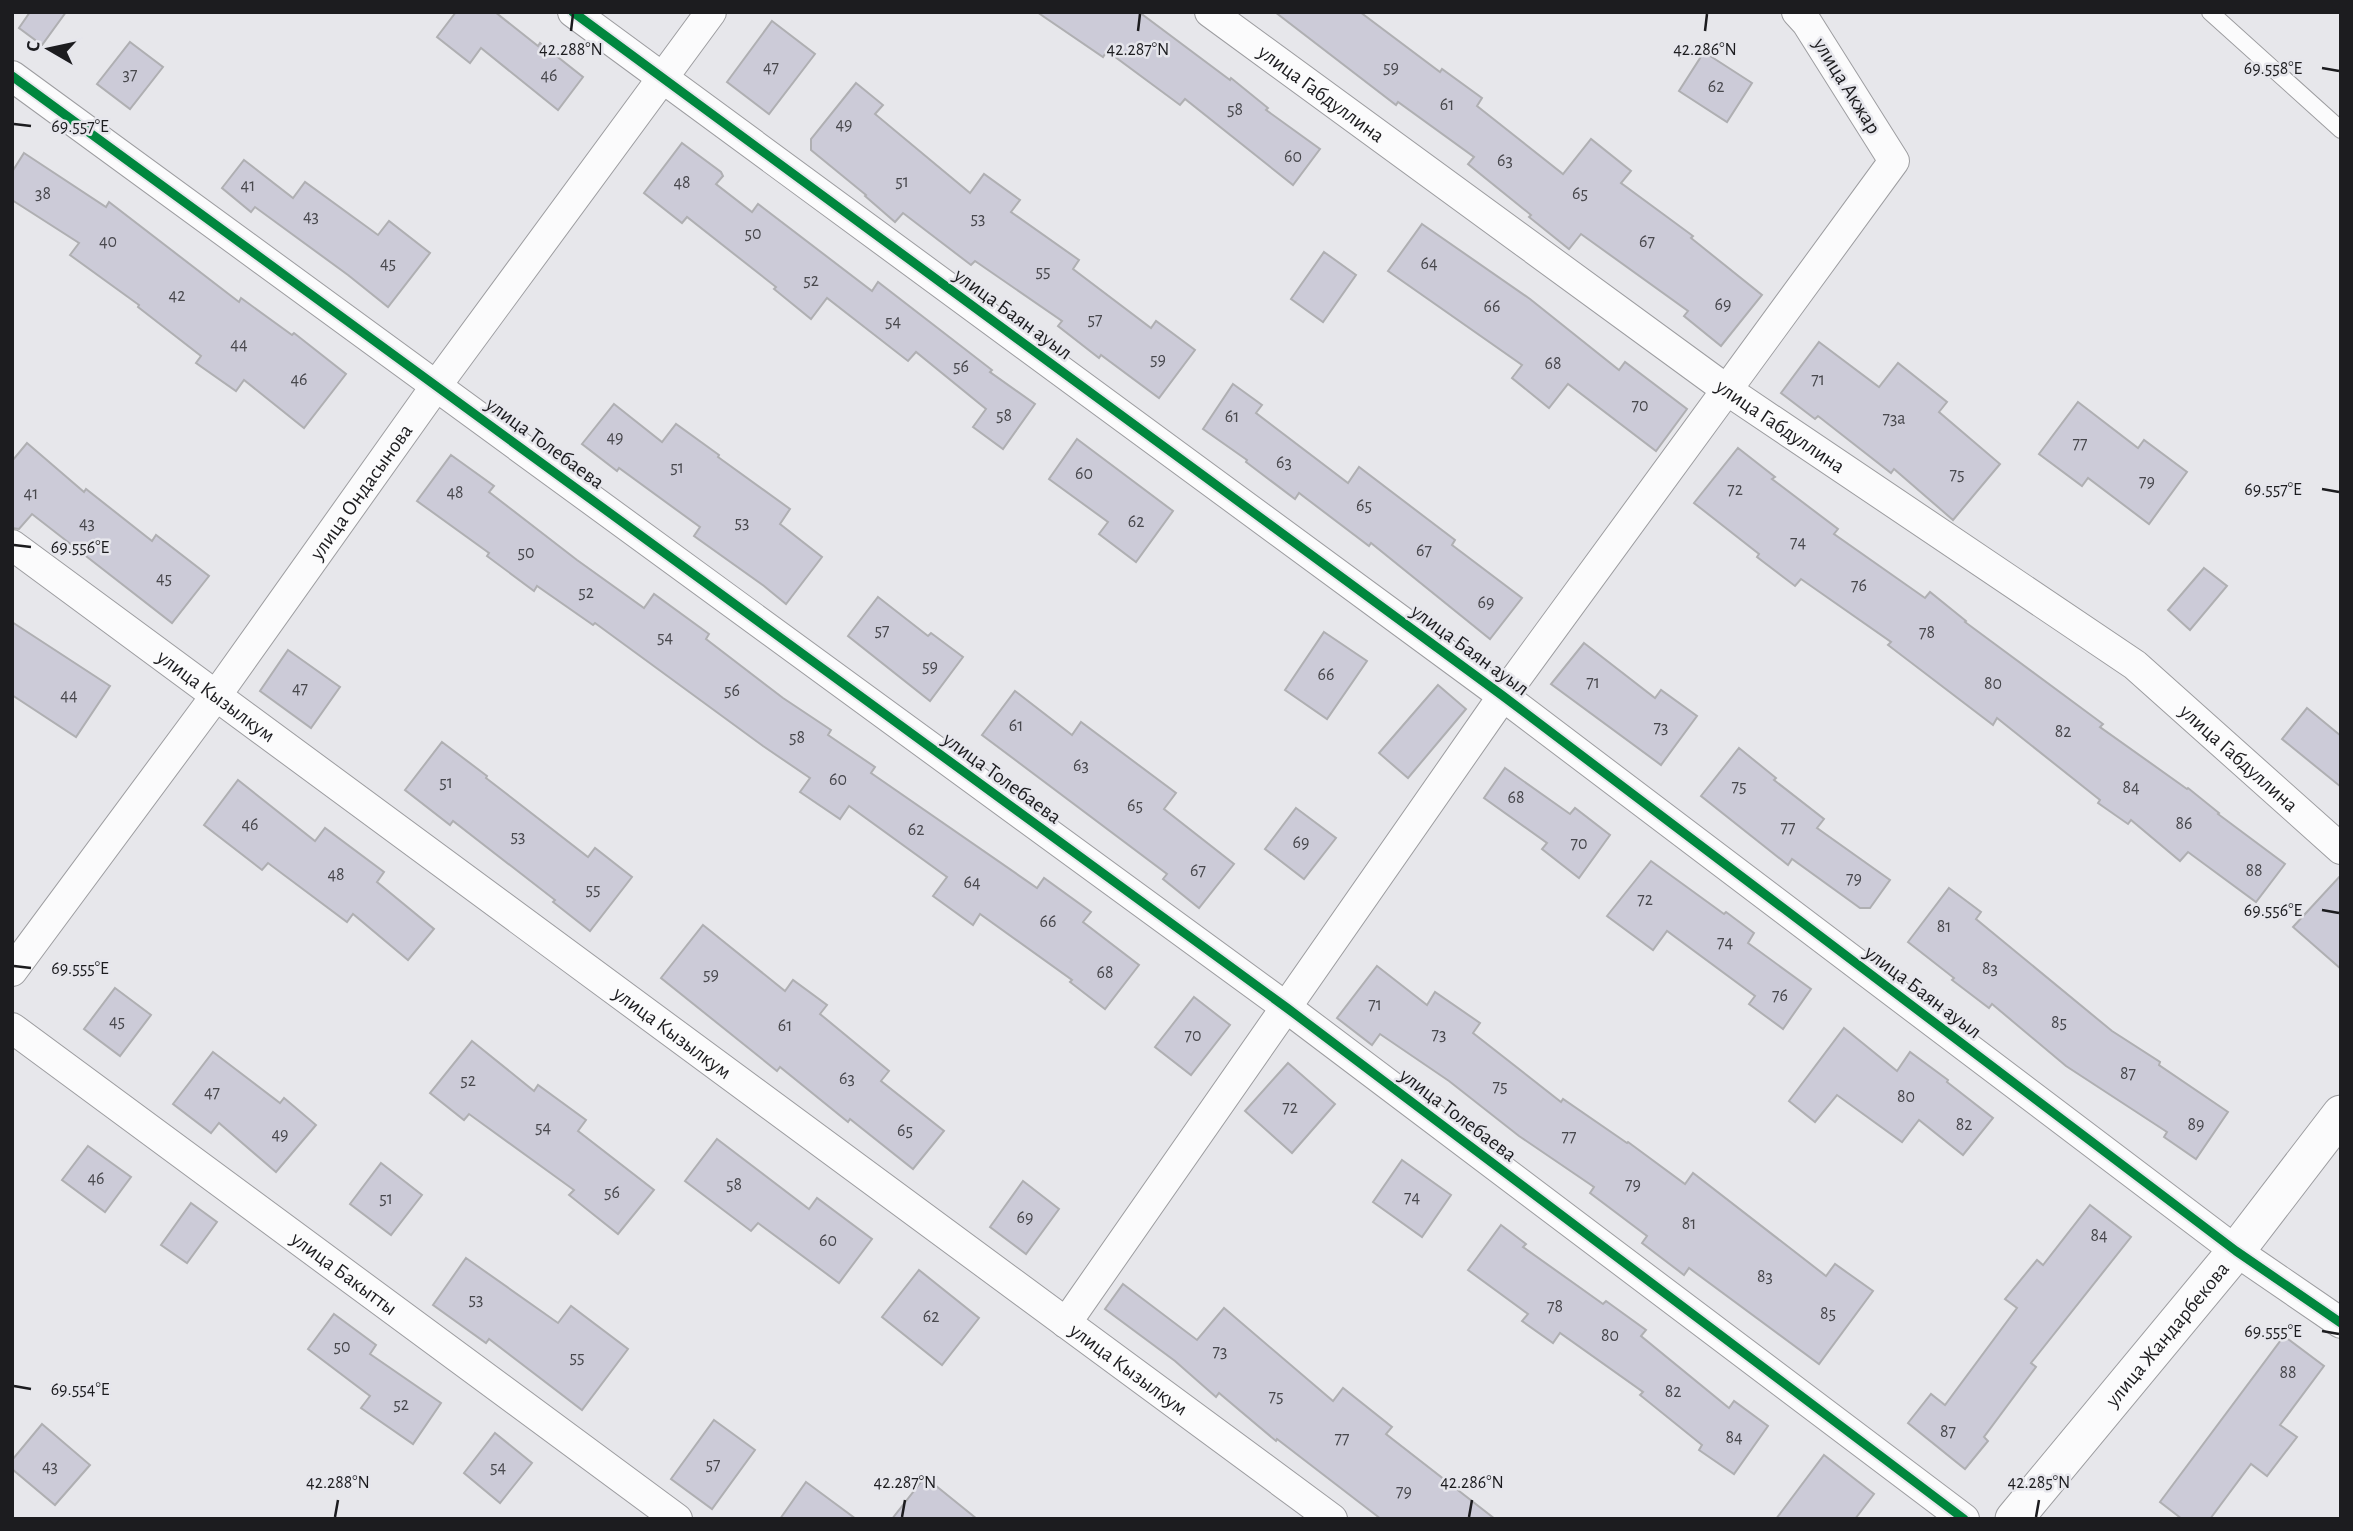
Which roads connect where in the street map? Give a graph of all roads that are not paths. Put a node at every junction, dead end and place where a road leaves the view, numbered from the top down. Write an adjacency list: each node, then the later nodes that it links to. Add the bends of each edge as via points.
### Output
1 (573, 12): 7 (street, улица Баян ауыл)
2 (711, 12): 7 (street, улица Ондасынова)
3 (1210, 12): 10 (street, улица Габдуллина)
4 (1797, 12): 10 (street, улица Акжар, via 1894,161)
5 (2210, 12): 8 (lane)
6 (12, 76): 9 (street, улица Толебаева)
7 (662, 79): 9 (street, улица Ондасынова); 12 (street, улица Баян ауыл)
8 (2341, 130)
9 (436, 386): 13 (street, улица Ондасынова); 16 (street, улица Толебаева)
10 (1727, 390): 12 (street); 14 (street, улица Габдуллина, via 2135,665)
11 (12, 545): 13 (street, улица Кызылкум)
12 (1503, 696): 16 (street); 19 (street, улица Баян ауыл)
13 (215, 697): 15 (street, улица Ондасынова); 20 (street, улица Кызылкум)
14 (2341, 849)
15 (12, 971)
16 (1287, 1008): 20 (street); 24 (street, улица Толебаева)
17 (12, 1028): 22 (street, улица Бакытты)
18 (2341, 1114): 19 (street, улица Жандарбекова)
19 (2236, 1251): 21 (street, улица Баян ауыл); 25 (street, улица Жандарбекова)
20 (1066, 1323): 23 (street, улица Кызылкум)
21 (2341, 1323)
22 (677, 1519)
23 (1332, 1519)
24 (1964, 1519)
25 (2014, 1519)

